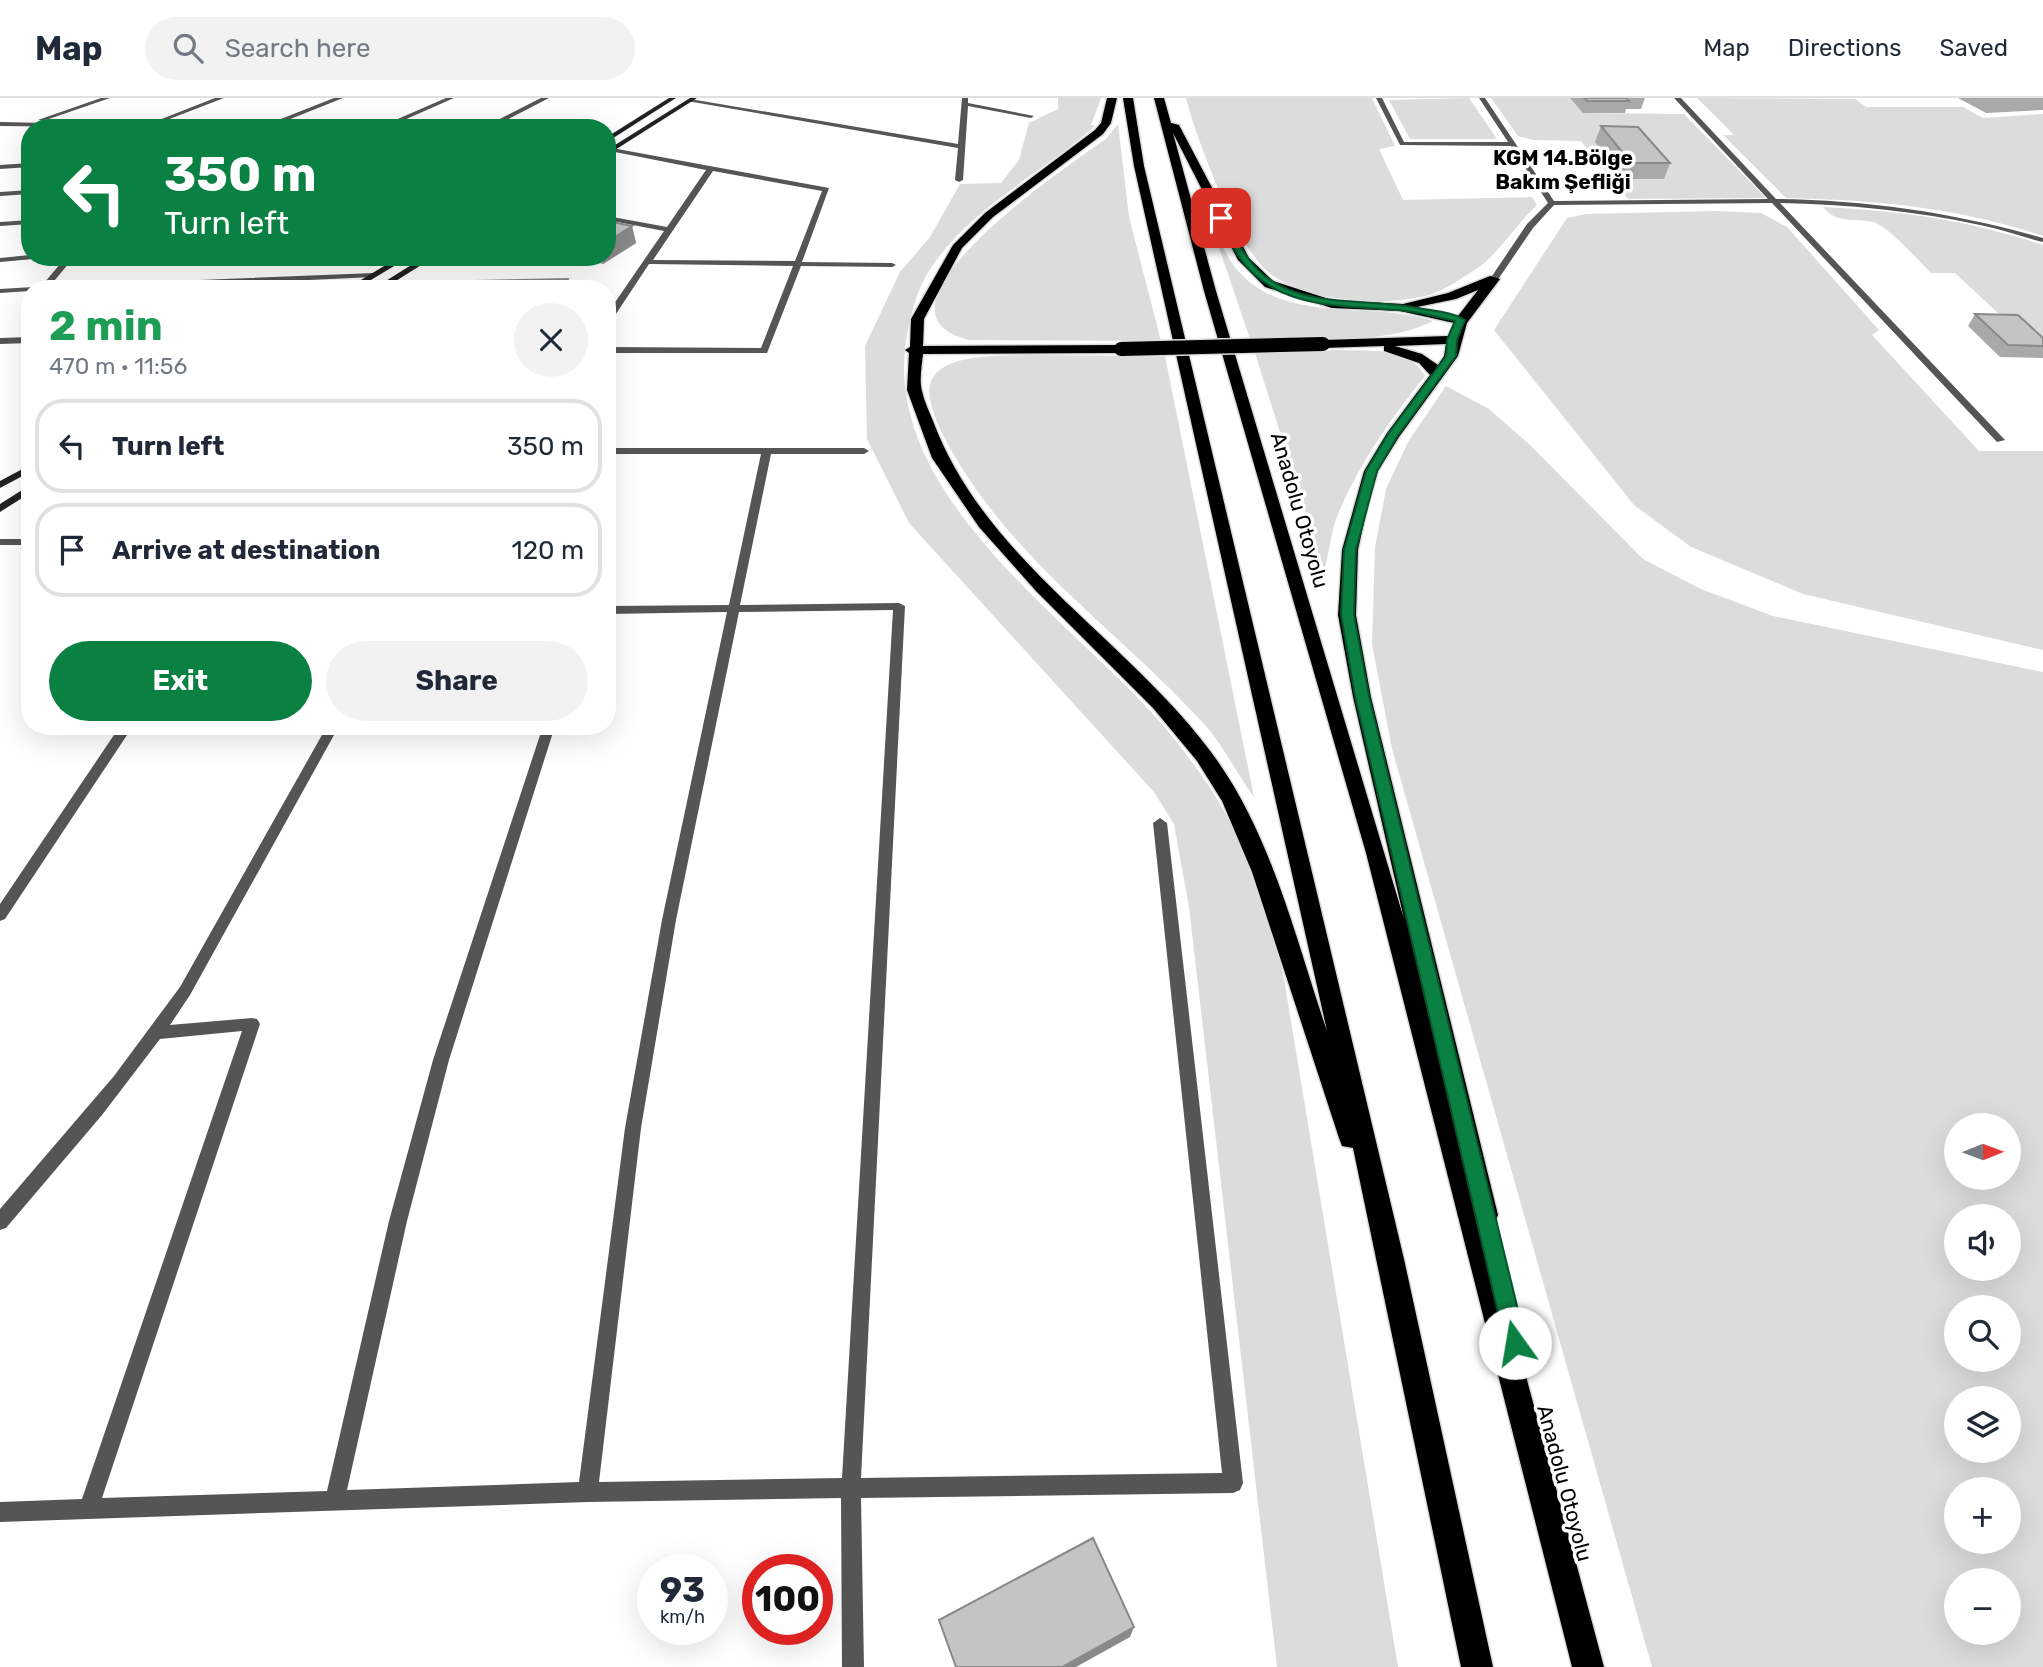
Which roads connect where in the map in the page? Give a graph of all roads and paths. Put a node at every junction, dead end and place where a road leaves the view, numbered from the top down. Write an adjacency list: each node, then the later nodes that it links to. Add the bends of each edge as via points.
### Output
1 (107, 98): 16 (street)
2 (221, 98): 17 (street)
3 (340, 98): 18 (street)
4 (451, 98): 19 (street)
5 (546, 98): 20 (street)
6 (674, 98): 23 (main road)
7 (1112, 98): 64 (highway, via 1099,132 993,213 956,248 927,296)
8 (1128, 98): 85 (highway, via 1142,179)
9 (1160, 98): 58 (highway, via 1233,241 1256,274 1288,292 1322,302); 93 (highway, Anadolu Otoyolu, via 1210,291 1376,853)
10 (1379, 98): 24 (street, via 1402,144)
11 (1482, 98): 24 (street)
12 (1677, 98): 34 (street)
13 (692, 100): 25 (main road); 26 (street)
14 (965, 101): 15 (street); 26 (street)
15 (1031, 116)
16 (44, 119)
17 (163, 119)
18 (285, 119)
19 (401, 119)
20 (503, 119)
21 (0, 124): 22 (street)
22 (21, 124)
23 (616, 135)
24 (1513, 144): 35 (street)
25 (616, 147)
26 (962, 147): 31 (street)
27 (616, 152): 30 (street)
28 (21, 166): 29 (street)
29 (0, 167)
30 (710, 168): 39 (street); 44 (street, via 826,190)
31 (959, 180)
32 (21, 193): 33 (street)
33 (0, 194)
34 (1778, 201): 35 (street); 40 (street, via 1908,207 1965,217); 66 (street)
35 (1552, 203): 50 (street, via 1530,226)
36 (616, 220): 39 (street)
37 (21, 223): 38 (street)
38 (0, 224)
39 (668, 230): 43 (street)
40 (2043, 240)
41 (21, 258): 42 (street)
42 (0, 260)
43 (646, 262): 44 (street); 57 (street)
44 (797, 264): 45 (street); 63 (street, via 764,351)
45 (892, 265)
46 (62, 266): 51 (street)
47 (390, 266): 49 (main road)
48 (415, 266): 54 (main road)
49 (374, 275): 52 (street); 53 (main road)
50 (1494, 279): 58 (highway, via 1452,296); 59 (highway)
51 (51, 280)
52 (256, 280)
53 (365, 280)
54 (392, 280)
55 (21, 290): 56 (street)
56 (0, 291)
57 (616, 307)
58 (1400, 307): 59 (highway)
59 (1456, 330): 62 (highway); 65 (highway, via 1451,356)
60 (21, 340): 61 (street)
61 (0, 341)
62 (1373, 344): 64 (highway, bridge); 65 (highway, via 1421,359 1434,366)
63 (616, 350)
64 (912, 350): 85 (highway, via 922,421 956,488 1029,575 1178,720 1231,799 1255,847)
65 (1437, 375): 93 (highway, via 1371,471 1350,550 1347,615 1368,724)
66 (2000, 440)
67 (616, 451): 68 (street)
68 (765, 452): 69 (street); 76 (street)
69 (864, 452)
70 (21, 473): 71 (main road)
71 (0, 485)
72 (21, 494): 73 (main road)
73 (0, 509)
74 (0, 542): 75 (street)
75 (21, 542)
76 (733, 608): 77 (street); 86 (street, via 899,606); 87 (street, via 669,920 633,1128)
77 (616, 610)
78 (121, 735): 82 (street)
79 (328, 735): 83 (street)
80 (546, 735): 88 (street, via 441,1060 398,1221)
81 (1160, 823): 86 (street, via 1233,1483)
82 (0, 915)
83 (158, 1033): 84 (street); 89 (street, via 252,1024)
84 (0, 1222)
85 (1391, 1259): 92 (highway)
86 (851, 1487): 87 (street); 91 (street)
87 (588, 1492): 88 (street)
88 (335, 1499): 89 (street)
89 (88, 1510): 90 (street)
90 (0, 1512)
91 (853, 1667)
92 (1477, 1667)
93 (1590, 1667)

